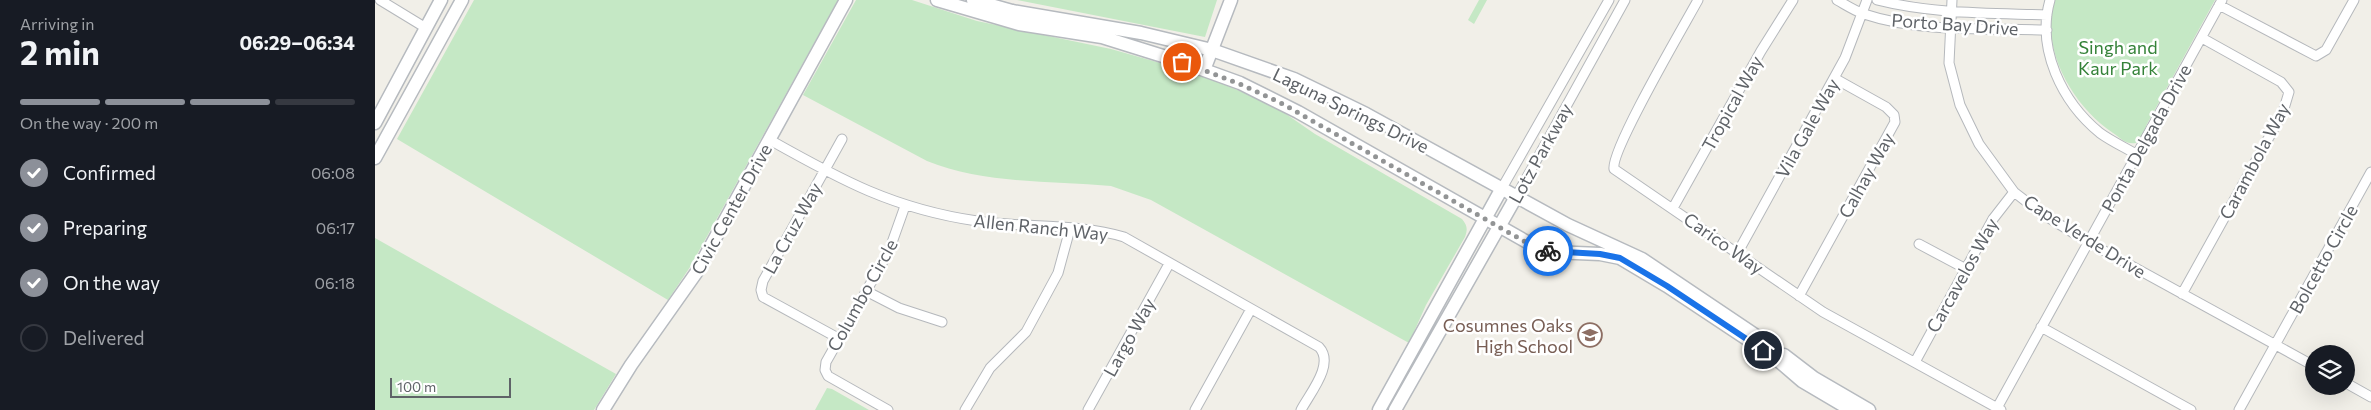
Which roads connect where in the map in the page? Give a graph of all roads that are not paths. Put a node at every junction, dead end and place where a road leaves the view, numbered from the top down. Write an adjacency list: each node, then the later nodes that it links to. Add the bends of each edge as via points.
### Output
1 (380, 0): 23 (street)
2 (441, 0): 23 (street)
3 (846, 0): 31 (street, Civic Center Drive)
4 (937, 0): 27 (street, Laguna Springs Drive, via 1019,24 1102,37)
5 (973, 0): 26 (street, Laguna Springs Drive, via 1012,11 1141,33)
6 (1231, 0): 26 (street)
7 (1609, 0): 36 (street, Lotz Parkway)
8 (1625, 0): 38 (street, Lotz Parkway)
9 (1698, 0): 40 (street, Carico Way, via 1642,102 1613,164 1620,174)
10 (1793, 0): 40 (street, Tropical Way)
11 (1837, 0): 20 (street, Porto Bay Drive)
12 (1867, 0): 20 (street, Vila Gale Way)
13 (1877, 0): 19 (street, Porto Bay Drive)
14 (1952, 0): 19 (street, Cape Verde Drive)
15 (2050, 0): 21 (street)
16 (2354, 0): 17 (street, via 2326,50 2316,56)
17 (2221, 3): 25 (street, Ponta Delgada Drive)
18 (458, 4): 33 (street)
19 (1951, 11): 21 (street, Porto Bay Drive); 22 (street, Cape Verde Drive)
20 (1863, 13): 22 (street, Porto Bay Drive, via 1895,22); 28 (street, Vila Gale Way)
21 (2047, 15): 24 (street)
22 (1950, 26): 24 (street, Porto Bay Drive); 37 (street, Cape Verde Drive, via 1949,63 1960,105 1979,144)
23 (426, 28): 29 (street)
24 (2047, 30): 32 (street, via 2058,80 2075,109 2101,133)
25 (2201, 38): 32 (street, Ponta Delgada Drive); 50 (street, Carambola Way, via 2281,82 2289,92 2283,112)
26 (1212, 50): 27 (street); 36 (street, Laguna Springs Drive, via 1268,69 1337,99)
27 (1205, 70): 41 (street, Laguna Springs Drive, via 1298,112)
28 (1834, 78): 46 (street, Vila Gale Way); 51 (street, Calhay Way, via 1886,107 1894,115 1895,122)
29 (375, 123)
30 (842, 139): 34 (street, La Cruz Way)
31 (770, 140): 34 (street, Allen Ranch Way); 62 (street, Civic Center Drive, via 696,273)
32 (2136, 154): 44 (street, Ponta Delgada Drive)
33 (375, 158)
34 (824, 171): 39 (street, Allen Ranch Way, via 857,188); 55 (street, La Cruz Way, via 763,280 761,290 763,297)
35 (2371, 172): 56 (street, Bolcetto Circle)
36 (1502, 188): 38 (street, Laguna Springs Drive); 41 (street, Lotz Parkway)
37 (2014, 192): 44 (street, Cape Verde Drive); 48 (street, Carcavelos Way, via 1999,209)
38 (1516, 197): 42 (street, Lotz Parkway); 71 (street, Laguna Springs Drive, via 1655,267 1776,348 1814,378)
39 (905, 206): 43 (street, Allen Ranch Way, via 979,222); 49 (street, Columbo Circle, via 889,251)
40 (1673, 208): 46 (street, Carico Way)
41 (1486, 218): 42 (street, Laguna Springs Drive); 68 (street, Lotz Parkway)
42 (1500, 226): 69 (street, Lotz Parkway); 70 (street, Laguna Springs Drive, via 1546,250 1620,258 1774,357 1802,381)
43 (1070, 229): 47 (street, Allen Ranch Way, via 1098,231 1124,238); 64 (street, via 1059,273 1026,332 990,368)
44 (2088, 242): 50 (street, Cape Verde Drive); 54 (street, Ponta Delgada Drive)
45 (1919, 244): 48 (street)
46 (1738, 252): 51 (street, Carico Way)
47 (1169, 264): 52 (street, Allen Ranch Way); 65 (street, Largo Way)
48 (1966, 269): 58 (street, Carcavelos Way)
49 (866, 291): 53 (street, via 899,308); 55 (street, Columbo Circle)
50 (2182, 294): 56 (street, Cape Verde Drive)
51 (1799, 296): 58 (street, Carico Way)
52 (1251, 309): 66 (street); 67 (street, Allen Ranch Way, via 1325,353 1326,363)
53 (942, 322)
54 (2041, 327): 61 (street, Ponta Delgada Drive); 72 (street)
55 (838, 338): 63 (street, Columbo Circle, via 826,362 828,376)
56 (2275, 346): 57 (street, Cape Verde Drive); 73 (street)
57 (2305, 361)
58 (1915, 362): 61 (street, Carico Way)
59 (2355, 389): 60 (street)
60 (2371, 397)
61 (1999, 409)
62 (603, 410)
63 (888, 410)
64 (965, 410)
65 (1089, 410)
66 (1195, 410)
67 (1301, 410)
68 (1379, 410)
69 (1395, 410)
70 (1851, 410)
71 (1869, 410)
72 (2191, 410)
73 (2239, 410)

